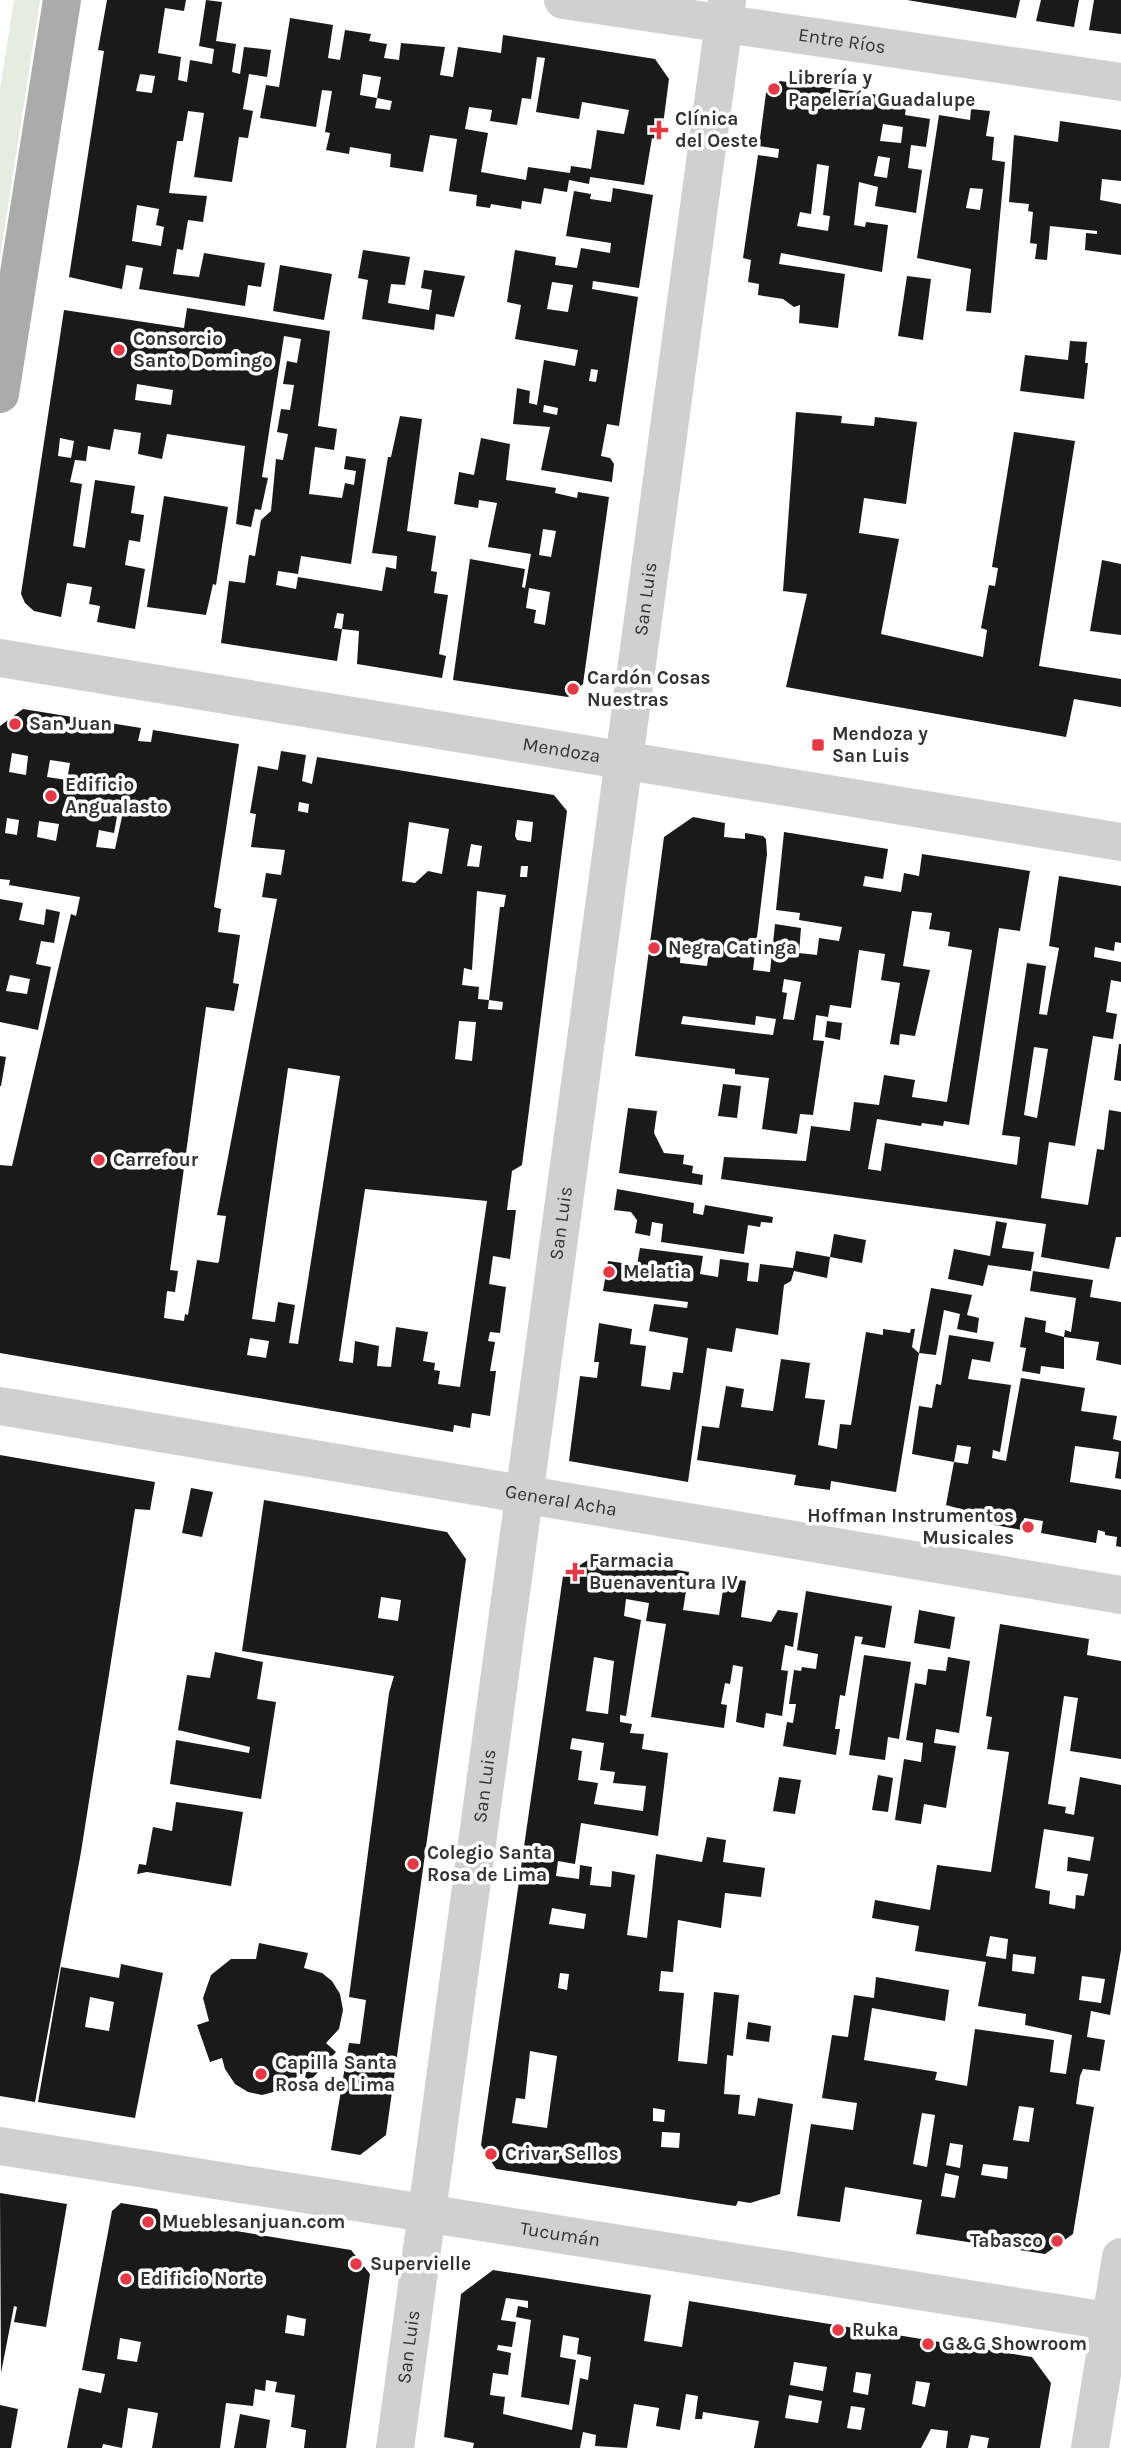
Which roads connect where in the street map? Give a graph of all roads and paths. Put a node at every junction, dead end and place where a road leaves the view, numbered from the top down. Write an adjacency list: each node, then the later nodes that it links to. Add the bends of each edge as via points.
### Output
1 (62, 0): 5 (main road)
2 (563, 0): 3 (street, Entre Ríos)
3 (726, 12): 4 (street, Entre Ríos); 7 (street, San Luis)
4 (1121, 82)
5 (0, 394)
6 (0, 658): 7 (street, Mendoza)
7 (624, 762): 8 (street, Mendoza); 10 (street, San Luis)
8 (1121, 842)
9 (0, 1406): 10 (street, General Acha)
10 (524, 1494): 11 (street, General Acha); 13 (street, San Luis)
11 (1121, 1595)
12 (0, 2146): 13 (street, Tucumán)
13 (427, 2212): 15 (street, Tucumán); 16 (street, San Luis)
14 (1121, 2257): 15 (street)
15 (1116, 2322): 17 (street)
16 (396, 2448)
17 (1090, 2448)

